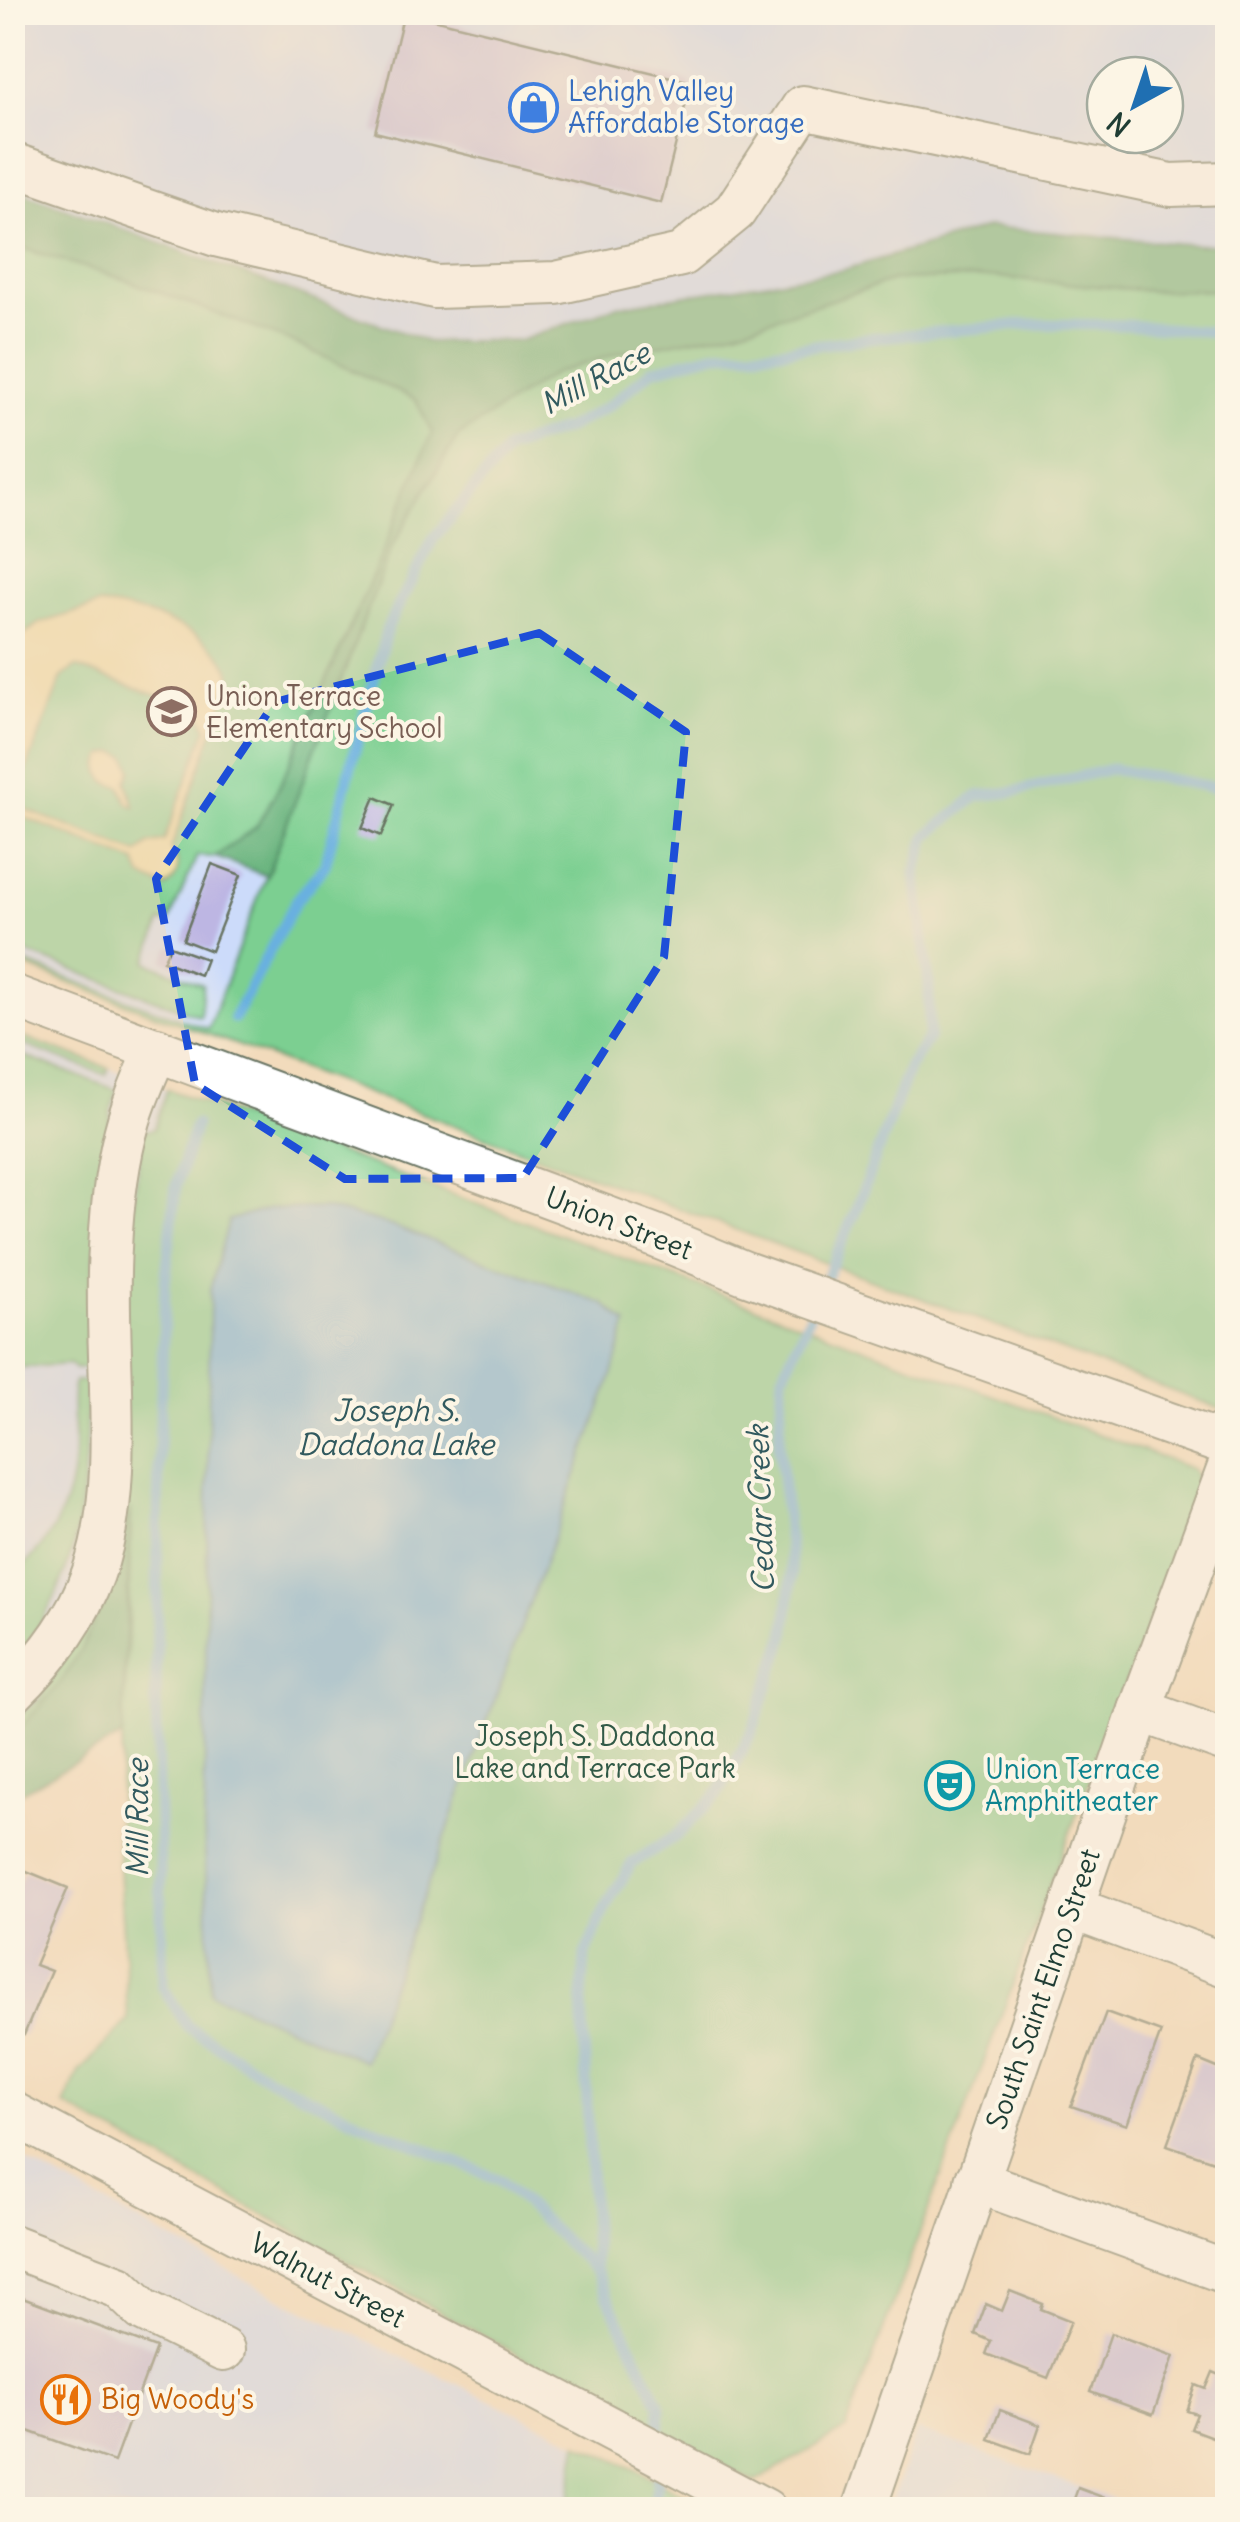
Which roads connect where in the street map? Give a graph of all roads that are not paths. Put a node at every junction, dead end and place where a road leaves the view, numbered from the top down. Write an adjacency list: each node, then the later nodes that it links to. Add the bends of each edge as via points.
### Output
1 (12, 164): 2 (street, via 216,235 436,286 556,283 681,256 735,211 802,107 1171,185)
2 (1228, 183)
3 (12, 996): 4 (street, Union Street)
4 (156, 1049): 5 (street, Union Street, via 745,1273); 7 (street, via 117,1171 110,1250 111,1429 99,1553 58,1640)
5 (1228, 1446)
6 (1228, 1470): 8 (street, South Saint Elmo Street)
7 (12, 1693)
8 (1140, 1710): 9 (street); 10 (street, South Saint Elmo Street)
9 (1228, 1742)
10 (1072, 1908): 11 (street); 13 (street, South Saint Elmo Street)
11 (1228, 1966)
12 (12, 2113): 19 (street, Walnut Street)
13 (976, 2181): 16 (street); 20 (street, South Saint Elmo Street)
14 (12, 2246): 17 (street, via 119,2287)
15 (12, 2273): 17 (street, via 117,2309)
16 (1228, 2273)
17 (143, 2310): 18 (street)
18 (223, 2350)
19 (754, 2504)
20 (864, 2510)

